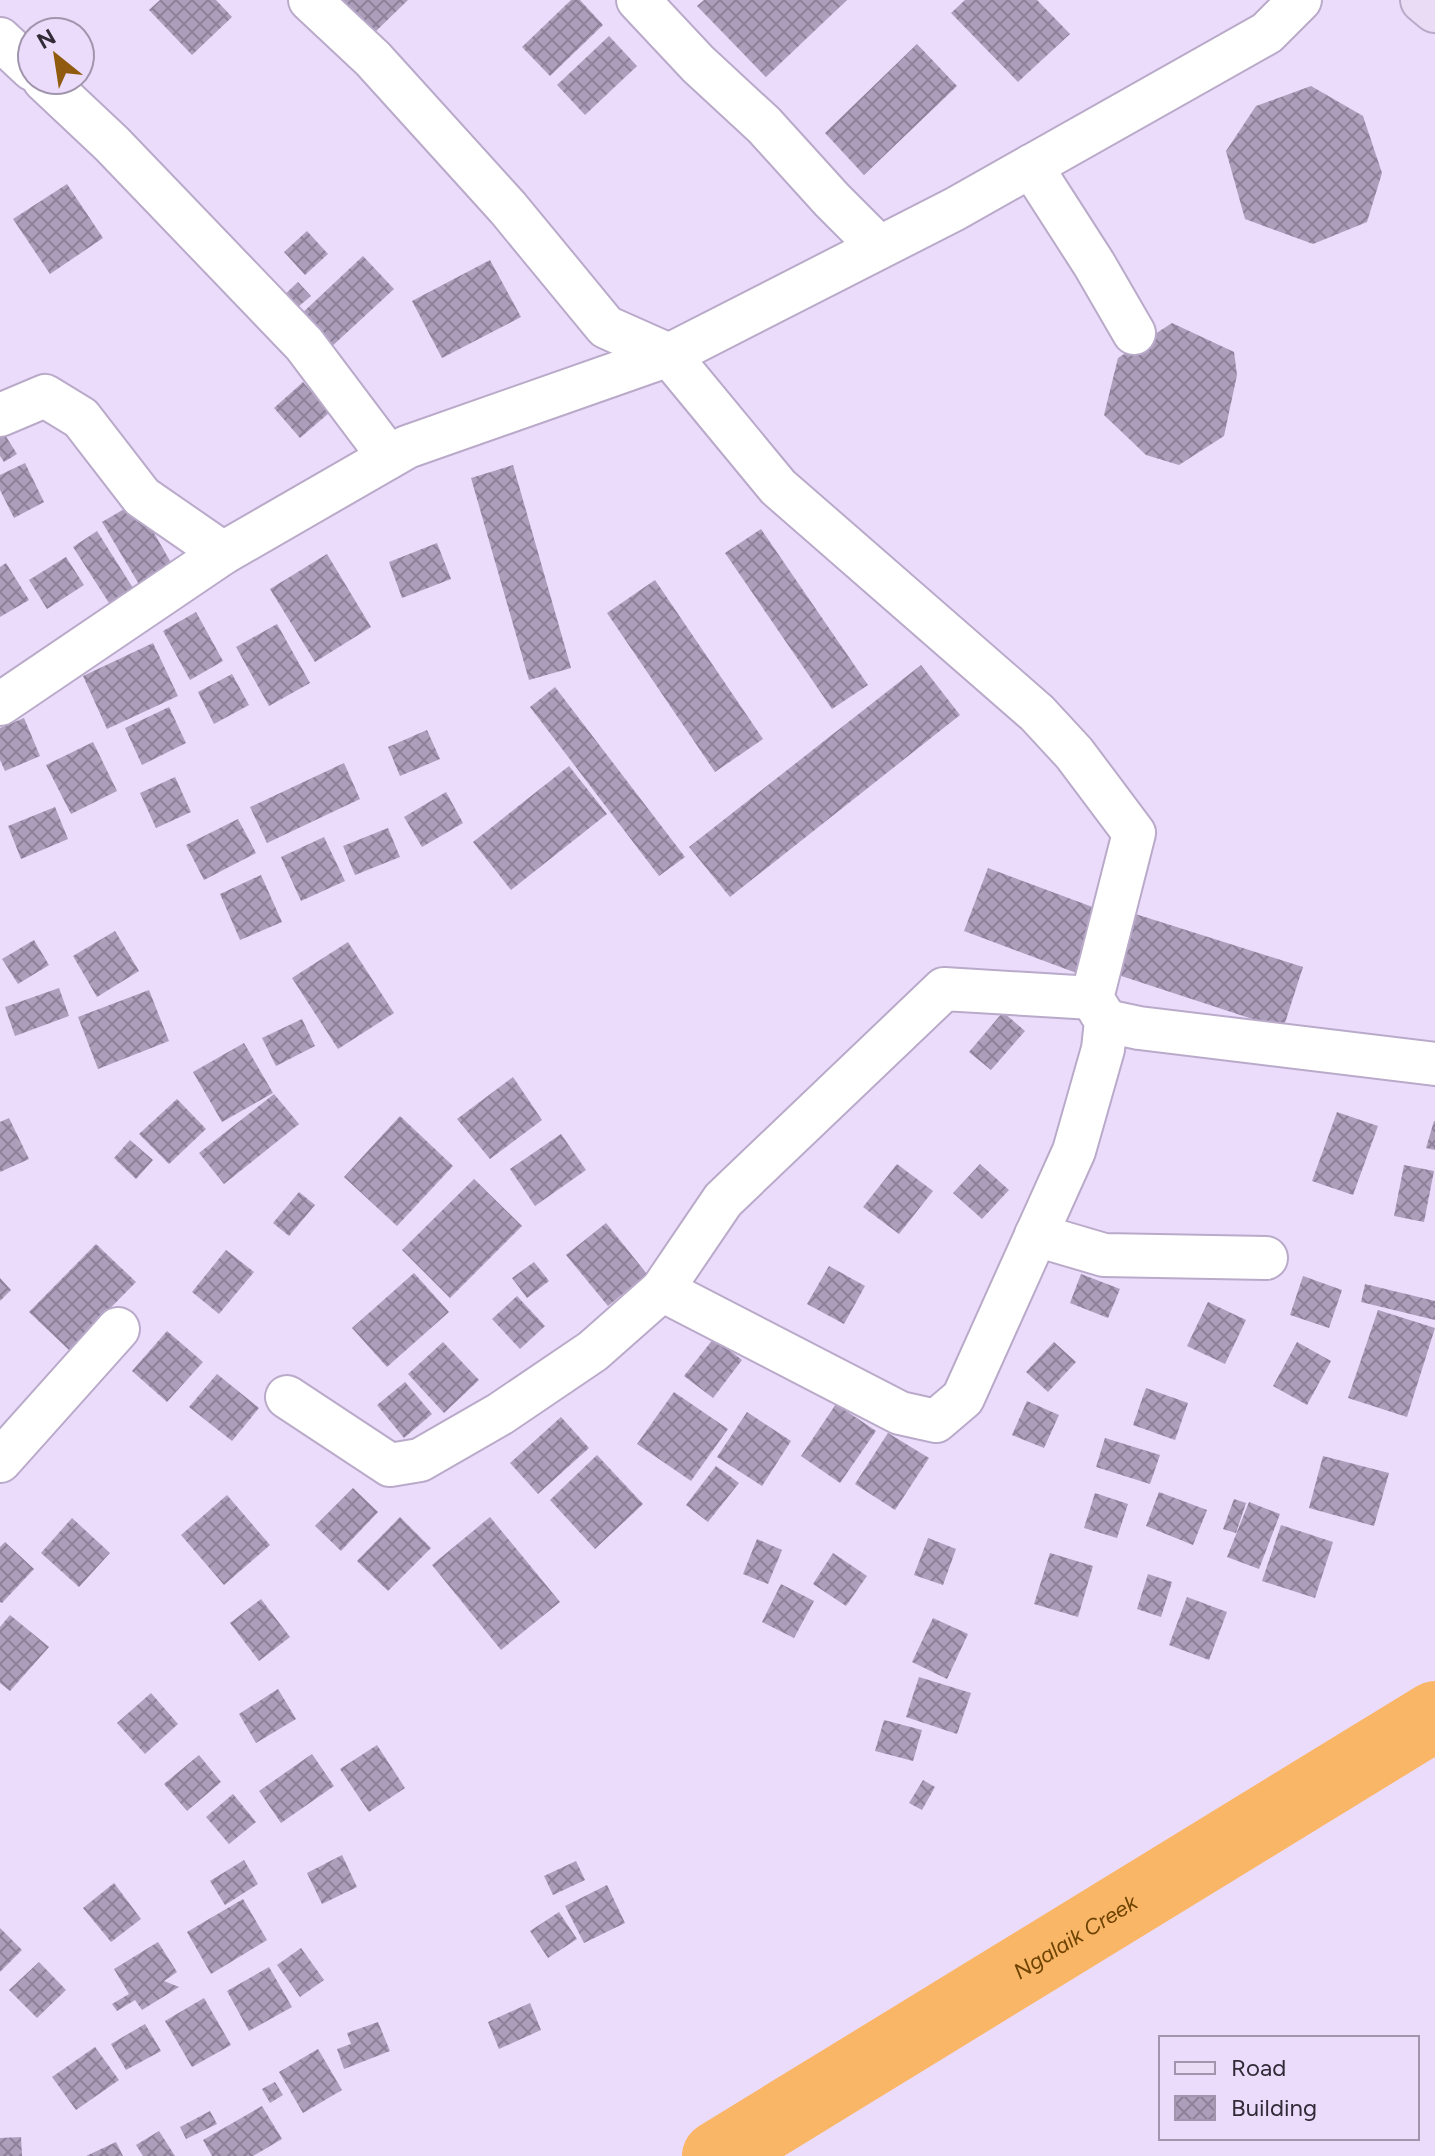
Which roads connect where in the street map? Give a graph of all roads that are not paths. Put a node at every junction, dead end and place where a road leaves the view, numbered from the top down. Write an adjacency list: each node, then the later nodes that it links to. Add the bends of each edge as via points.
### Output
1 (310, 0): 12 (street, via 373,59 508,208 606,327)
2 (638, 0): 10 (street)
3 (1300, 0): 9 (street, via 1267,33)
4 (1423, 0): 5 (main road)
5 (1435, 10)
6 (0, 39): 7 (street)
7 (16, 54)
8 (61, 96): 14 (street, via 304,344)
9 (1031, 166): 10 (street); 11 (street)
10 (879, 247): 12 (street)
11 (1134, 333)
12 (669, 355): 14 (street); 17 (street, via 778,487 1037,713 1134,833)
13 (0, 415): 15 (street, via 45,396 81,418 142,497)
14 (389, 457): 15 (street)
15 (223, 553): 16 (street)
16 (0, 704)
17 (1099, 1010): 18 (street, via 1139,1028); 19 (street, via 1103,1049 1074,1151); 21 (street, via 944,989 723,1200)
18 (1435, 1064)
19 (1036, 1235): 20 (street, via 1104,1255); 21 (street, via 963,1398 936,1421 900,1413)
20 (1266, 1258)
21 (662, 1290): 23 (street, via 593,1351 420,1460 390,1465)
22 (118, 1329): 24 (street)
23 (287, 1397)
24 (0, 1461)

